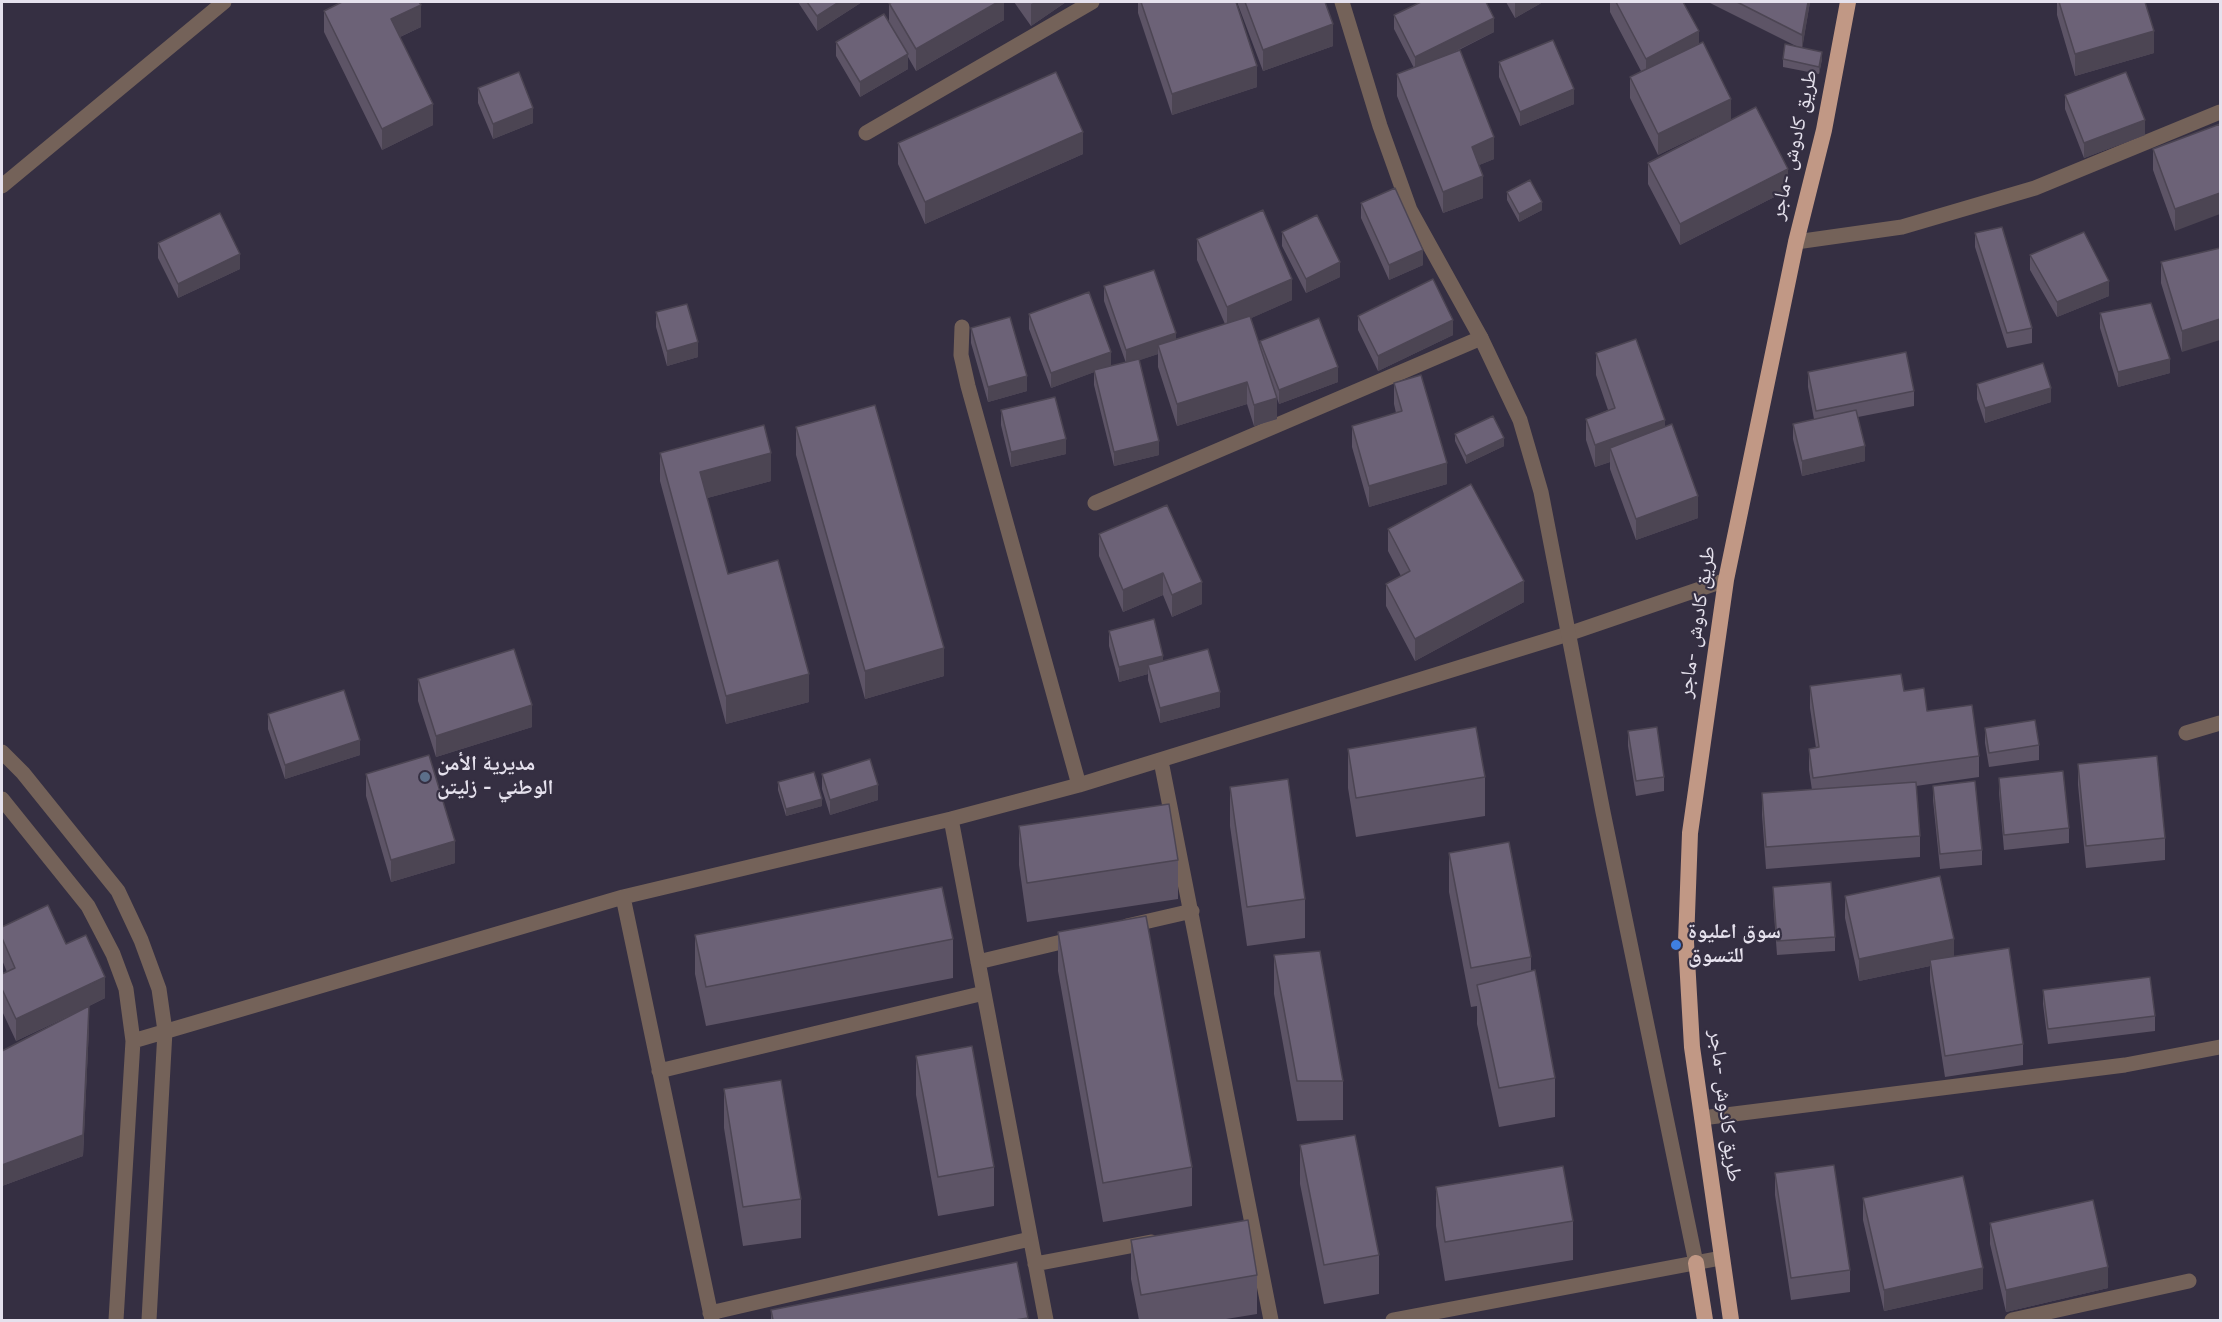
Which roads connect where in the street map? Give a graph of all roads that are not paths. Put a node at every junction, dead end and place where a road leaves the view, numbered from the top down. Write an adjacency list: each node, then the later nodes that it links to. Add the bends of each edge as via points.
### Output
1 (224, 2): 7 (street)
2 (1092, 2): 6 (street)
3 (1341, 2): 10 (street, via 1410,210)
4 (1848, 2): 8 (highway, طريق كادوش -ماجر, via 1824,130)
5 (2220, 112): 8 (street, via 2035,188 1902,227)
6 (866, 133)
7 (2, 186)
8 (1796, 243): 12 (highway, طريق كادوش -ماجر)
9 (962, 327): 18 (street, via 961,355 968,386)
10 (1481, 338): 11 (street); 13 (street, via 1520,420 1541,492)
11 (1095, 503)
12 (1726, 580): 13 (street); 31 (highway, طريق كادوش -ماجر, via 1690,832 1686,942 1692,1047)
13 (1568, 634): 17 (street); 35 (street)
14 (2220, 723): 15 (street)
15 (2186, 733)
16 (2, 752): 27 (street, via 118,891 159,989)
17 (1161, 761): 18 (street); 22 (street)
18 (1079, 785): 20 (street)
19 (2, 800): 28 (street, via 88,906 126,989)
20 (951, 819): 21 (street); 25 (street)
21 (623, 897): 27 (street); 30 (street)
22 (1192, 911): 23 (street); 42 (street, via 1245,1225)
23 (1113, 930)
24 (1090, 935): 25 (street)
25 (978, 962): 26 (street)
26 (984, 993): 30 (street); 33 (street)
27 (165, 1031): 28 (street); 40 (street)
28 (134, 1041): 39 (street)
29 (2220, 1047): 31 (street, via 2125,1065)
30 (659, 1071): 38 (street)
31 (1702, 1118): 34 (highway, طريق كادوش -ماجر)
32 (1171, 1238): 36 (street)
33 (1030, 1239): 36 (street); 38 (street)
34 (1721, 1258): 35 (street); 45 (highway, طريق كادوش -ماجر)
35 (1696, 1263): 43 (street); 44 (highway)
36 (1035, 1264): 41 (street)
37 (2189, 1281): 46 (street)
38 (711, 1317)
39 (116, 1320)
40 (149, 1320)
41 (1046, 1320)
42 (1271, 1320)
43 (1393, 1320)
44 (1705, 1320)
45 (1731, 1320)
46 (2012, 1320)

